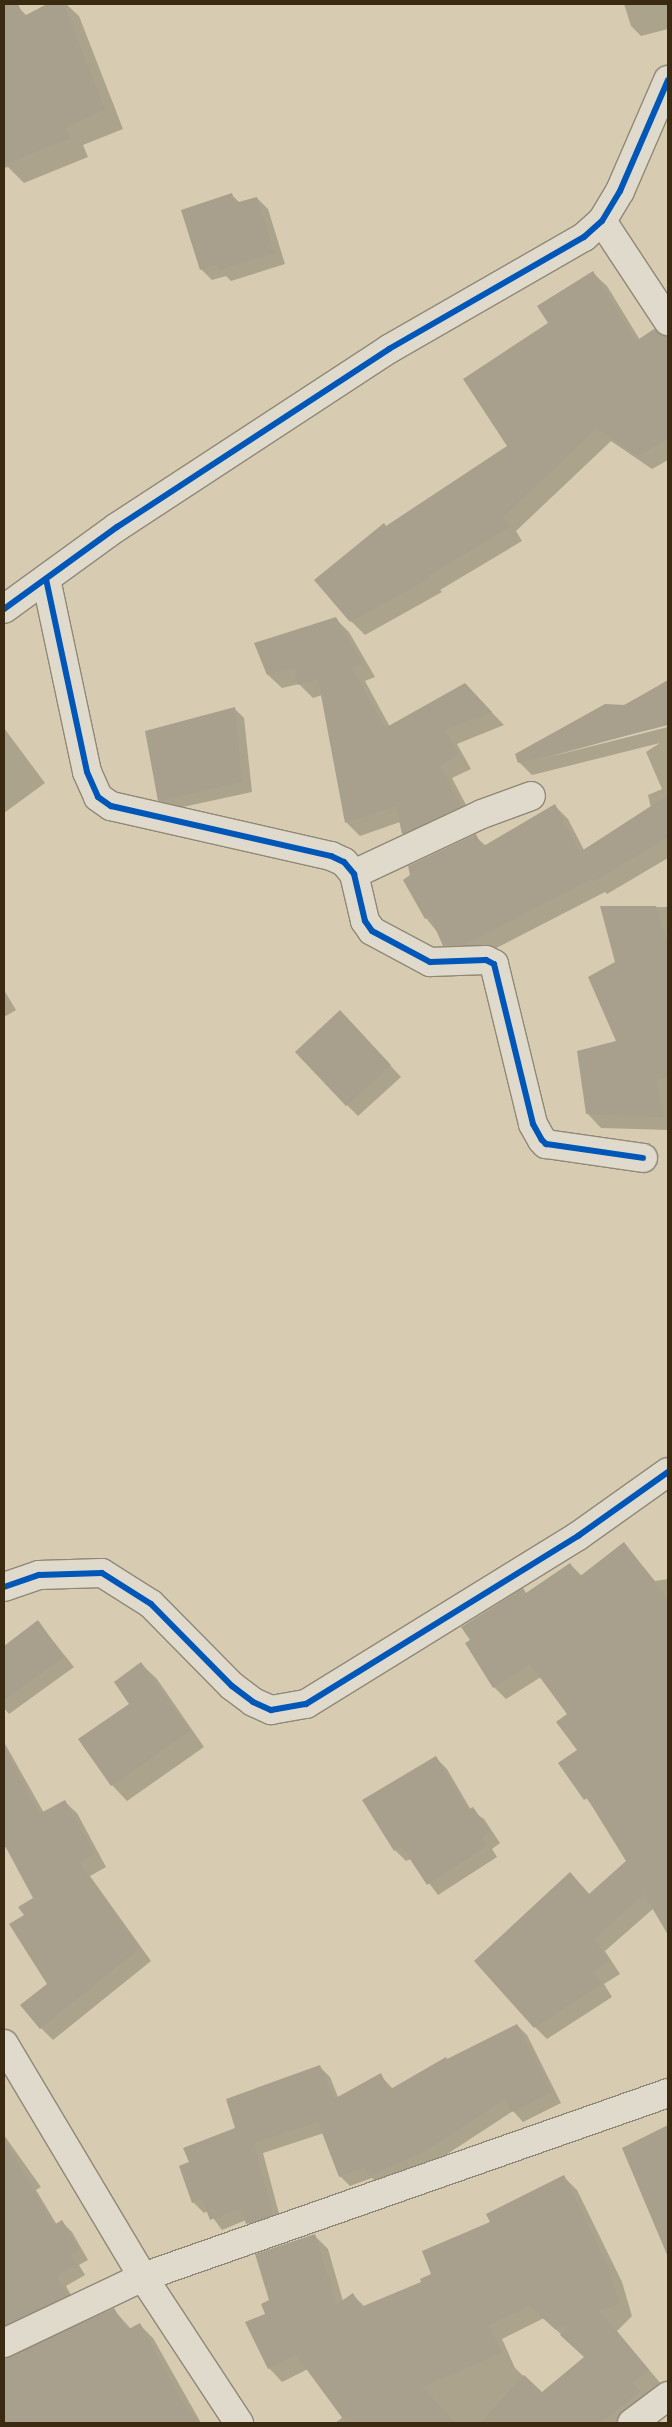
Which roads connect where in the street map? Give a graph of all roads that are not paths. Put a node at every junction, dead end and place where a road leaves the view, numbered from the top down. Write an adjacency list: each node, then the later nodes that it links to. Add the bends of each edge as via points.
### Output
1 (668, 80): 2 (street, via 620,191)
2 (602, 221): 3 (street); 4 (street, via 562,252 440,317 381,354 117,527)
3 (668, 321)
4 (46, 579): 5 (street); 7 (street, via 87,772 98,797 111,806 331,856 344,862)
5 (4, 609)
6 (531, 796): 7 (street, via 482,814)
7 (354, 874): 8 (street, via 365,921 372,931 430,962 486,960 494,964 533,1124 546,1144)
8 (643, 1158)
9 (668, 1472): 10 (street, via 578,1536 306,1704 271,1710 252,1702 150,1604 102,1573 39,1575)
10 (4, 1587)
11 (4, 2044): 13 (street)
12 (668, 2093): 13 (street)
13 (143, 2277): 14 (street); 16 (street)
14 (4, 2343)
15 (668, 2396): 17 (street)
16 (239, 2423)
17 (632, 2423)

